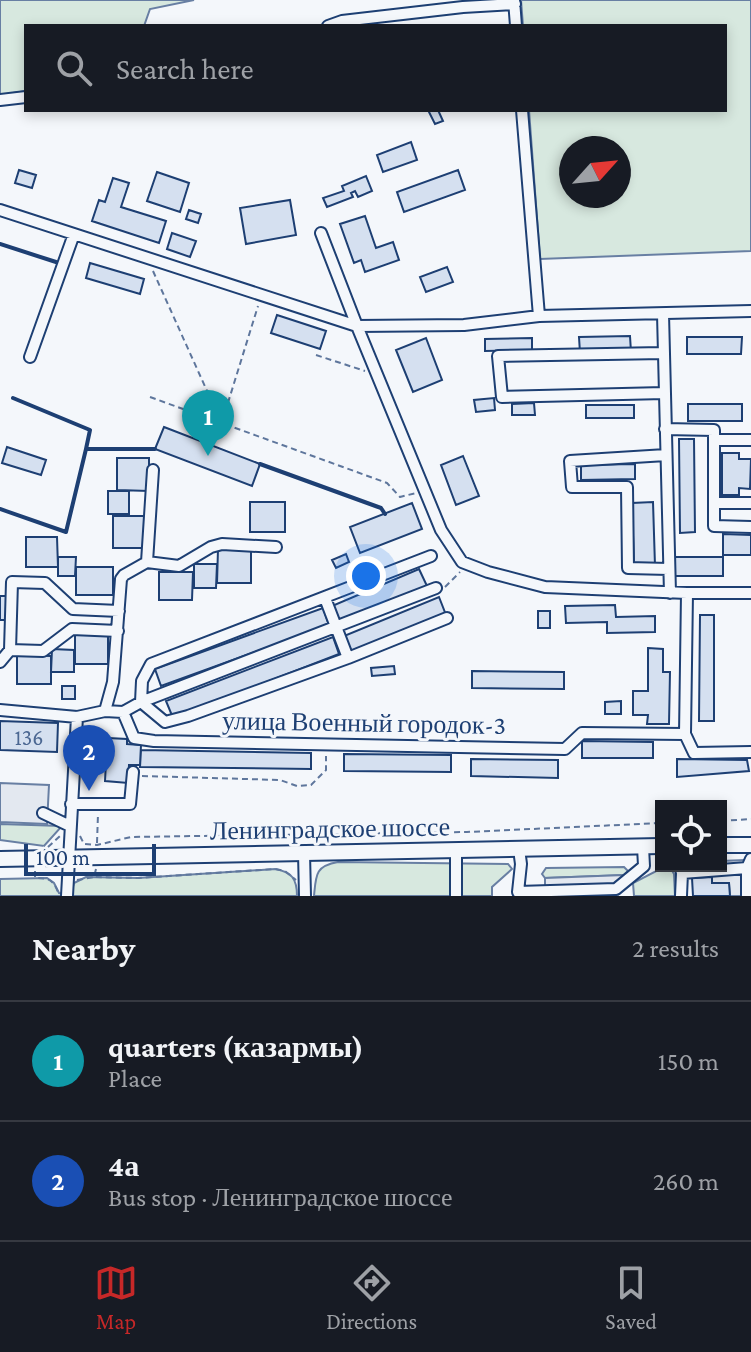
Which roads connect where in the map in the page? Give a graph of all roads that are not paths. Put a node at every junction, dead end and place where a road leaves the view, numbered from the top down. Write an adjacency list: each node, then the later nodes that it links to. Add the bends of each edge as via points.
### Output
1 (515, 2): 2 (street); 3 (street)
2 (337, 24)
3 (516, 24)
4 (24, 97): 5 (street)
5 (0, 100)
6 (522, 112): 12 (street)
7 (0, 210): 9 (street)
8 (321, 233): 13 (street)
9 (74, 234): 13 (street); 15 (street)
10 (751, 311): 11 (street)
11 (663, 314): 12 (street); 14 (street)
12 (539, 316): 13 (street, via 464,325)
13 (357, 326): 30 (street, via 441,530 462,562 545,587)
14 (663, 353): 16 (street); 16 (street, via 498,356 502,397)
15 (30, 357)
16 (664, 393): 17 (street)
17 (665, 429): 18 (street, via 714,430); 20 (street)
18 (714, 440): 19 (street); 22 (street)
19 (751, 440)
20 (666, 455): 28 (street); 28 (street, via 570,461 572,487 627,487 628,568)
21 (153, 470): 27 (street)
22 (715, 503): 23 (street); 24 (street, via 714,526)
23 (751, 503)
24 (751, 527)
25 (276, 547): 27 (street, via 222,544 179,566)
26 (431, 556): 33 (street)
27 (147, 562): 34 (street, via 121,579)
28 (669, 569): 30 (street)
29 (431, 590): 36 (street)
30 (670, 593): 31 (street)
31 (687, 593): 32 (street); 46 (street)
32 (751, 593)
33 (325, 598): 36 (street); 41 (street, via 151,664 142,681)
34 (119, 611): 37 (street); 38 (street, via 73,609 45,583 12,582)
35 (447, 618): 39 (street)
36 (335, 628): 39 (street); 41 (street)
37 (118, 631): 38 (street, via 72,629 43,651); 43 (street)
38 (10, 650): 40 (street)
39 (348, 658): 41 (street, via 165,722)
40 (0, 662)
41 (141, 702): 44 (street)
42 (0, 710): 45 (street)
43 (105, 711): 44 (street); 45 (street)
44 (123, 712): 46 (street, улица Военный городок-3, via 134,738 154,741 565,749 582,733)
45 (77, 717): 49 (street)
46 (685, 734): 47 (street, via 694,753)
47 (751, 752)
48 (133, 774): 49 (street, via 130,804)
49 (71, 804): 51 (street)
50 (43, 813): 51 (street)
51 (70, 828): 60 (street)
52 (727, 845): 53 (highway)
53 (751, 845)
54 (655, 846): 55 (highway, Ленинградское шоссе)
55 (643, 847): 56 (highway, Ленинградское шоссе); 56 (street, via 644,866 616,889 518,892)
56 (519, 849): 57 (highway, Ленинградское шоссе)
57 (456, 850): 58 (highway, Ленинградское шоссе); 66 (street)
58 (304, 853): 60 (highway, Ленинградское шоссе); 65 (street)
59 (0, 859): 60 (highway, Ленинградское шоссе, via 40,855)
60 (69, 860): 64 (street)
61 (749, 863): 62 (street); 68 (street)
62 (727, 865)
63 (681, 872): 67 (street)
64 (67, 895)
65 (305, 896)
66 (456, 896)
67 (681, 896)
68 (747, 896)

